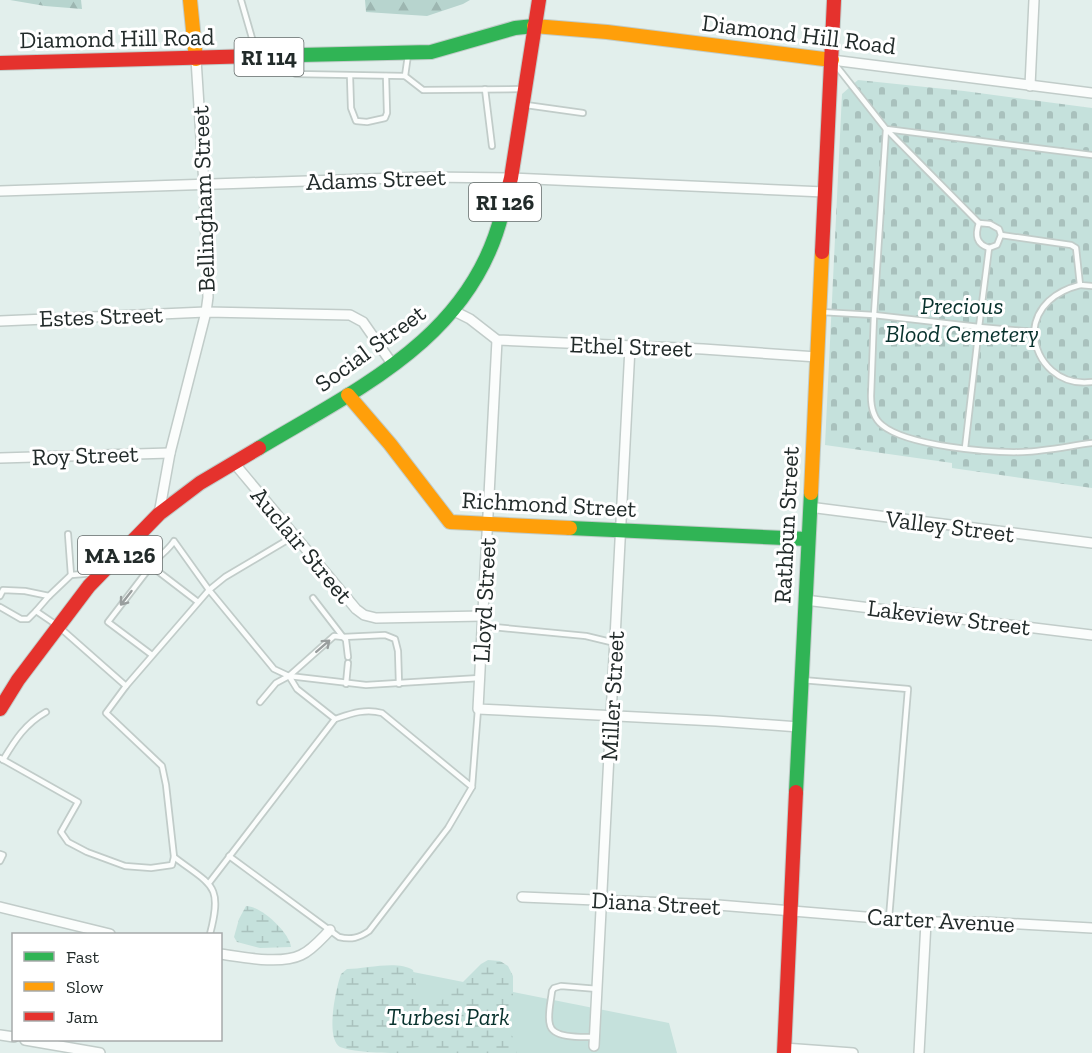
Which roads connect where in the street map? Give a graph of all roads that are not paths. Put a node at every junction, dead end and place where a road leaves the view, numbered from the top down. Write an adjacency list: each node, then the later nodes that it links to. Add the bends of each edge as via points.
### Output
1 (190, 0): 10 (main road)
2 (242, 0): 9 (lane)
3 (539, 0): 6 (main road, Social Street)
4 (834, 0): 11 (main road, Rathbun Street)
5 (1034, 0): 16 (street)
6 (534, 26): 7 (main road, Diamond Hill Road / RI 114, via 432,52); 11 (main road, Diamond Hill Road / RI 114); 17 (main road, Social Street / RI 126)
7 (408, 52): 8 (main road, Diamond Hill Road / RI 114); 15 (lane)
8 (293, 56): 9 (main road, Diamond Hill Road / RI 114); 13 (lane, via 297,74)
9 (257, 57): 10 (main road, Diamond Hill Road / RI 114)
10 (196, 59): 12 (main road, Diamond Hill Road / RI 114); 26 (street, Bellingham Street)
11 (832, 60): 16 (street, Diamond Hill Road); 22 (lane); 28 (main road, Rathbun Street)
12 (0, 63)
13 (350, 76): 14 (lane); 14 (lane, via 351,108 356,121 367,122 385,118)
14 (386, 76): 15 (lane)
15 (405, 76): 18 (lane, via 423,90)
16 (1030, 86): 19 (street, Diamond Hill Road)
17 (526, 88): 18 (lane); 20 (main road, Social Street / RI 126)
18 (485, 89): 23 (lane)
19 (1092, 93)
20 (524, 104): 21 (lane); 25 (main road, Social Street / RI 126)
21 (583, 113)
22 (886, 129): 24 (lane); 29 (lane); 37 (lane)
23 (492, 146)
24 (1092, 155)
25 (511, 178): 26 (street, Adams Street); 28 (street, Adams Street); 34 (main road, Social Street / RI 126, via 498,235)
26 (204, 185): 27 (street, Adams Street); 35 (street, Bellingham Street)
27 (0, 191)
28 (824, 192): 36 (main road, Rathbun Street)
29 (979, 223): 30 (lane, via 995,226); 31 (lane, via 976,237)
30 (1001, 236): 31 (lane, via 997,245); 32 (lane, via 1076,248)
31 (989, 248): 39 (lane)
32 (1080, 285): 33 (lane); 40 (lane, via 1065,288 1046,303)
33 (1092, 286)
34 (454, 311): 41 (street); 43 (main road, Social Street / RI 126)
35 (206, 312): 38 (street, Estes Street); 45 (street, Estes Street, via 350,315 363,322); 50 (street, Bellingham Street)
36 (819, 312): 37 (lane); 44 (main road, Rathbun Street)
37 (874, 315): 39 (lane); 49 (lane, via 871,407 875,418 906,436)
38 (0, 321)
39 (980, 327): 40 (lane); 49 (lane)
40 (1034, 332): 46 (lane, via 1041,355 1053,373 1074,382)
41 (497, 340): 42 (street, Ethel Street); 55 (street, Lloyd Street)
42 (630, 347): 44 (street, Ethel Street); 56 (street, Miller Street)
43 (413, 351): 45 (main road, Social Street / MA 126)
44 (817, 357): 53 (main road, Rathbun Street)
45 (393, 365): 47 (main road, Social Street / MA 126)
46 (1092, 382)
47 (348, 395): 52 (main road, Social Street / MA 126); 55 (main road, Richmond Street, via 450,522)
48 (1092, 443): 49 (lane, via 1025,452)
49 (965, 448)
50 (170, 453): 51 (street, Roy Street); 54 (street, Bellingham Street)
51 (0, 458)
52 (234, 463): 54 (main road, MA 126); 58 (street, Auclair Street)
53 (809, 507): 59 (main road, Rathbun Street); 60 (street, Valley Street)
54 (159, 514): 62 (main road, MA 126)
55 (488, 523): 56 (main road, Richmond Street); 72 (street, Lloyd Street)
56 (620, 531): 59 (main road, Richmond Street); 76 (street, Miller Street)
57 (68, 534): 63 (lane)
58 (295, 536): 64 (lane); 72 (street, Auclair Street, via 364,615)
59 (807, 539): 68 (main road, Rathbun Street)
60 (1092, 543)
61 (151, 566): 64 (lane, via 174,541); 69 (lane); 77 (lane, one-way to 77, via 108,622)
62 (102, 573): 63 (lane); 73 (main road, MA 126)
63 (71, 575): 66 (lane)
64 (209, 590): 69 (lane); 78 (lane, via 274,669)
65 (0, 596): 66 (lane, via 3,590)
66 (49, 596): 71 (lane)
67 (313, 598): 75 (lane)
68 (805, 600): 74 (street, Lakeview Street); 80 (main road, Rathbun Street)
69 (198, 602): 77 (lane)
70 (0, 607): 71 (lane, via 21,619 28,619)
71 (36, 611): 73 (lane)
72 (484, 621): 76 (lane); 79 (street, Lloyd Street)
73 (58, 626): 83 (lane); 85 (main road, MA 126)
74 (1092, 635)
75 (343, 637): 78 (lane, one-way to 75, via 334,636); 81 (lane, via 347,643); 82 (lane, via 385,635 395,639)
76 (615, 643): 88 (street, Miller Street)
77 (152, 655): 83 (lane)
78 (289, 676): 81 (lane); 84 (lane, via 276,683); 89 (lane, via 297,689)
79 (480, 678): 82 (lane); 86 (street, Lloyd Street)
80 (801, 680): 90 (main road, Rathbun Street); 102 (lane, via 908,689)
81 (346, 684): 82 (lane)
82 (399, 684)
83 (126, 686): 95 (lane, via 106,713 162,766)
84 (260, 702)
85 (0, 709)
86 (478, 709): 88 (street); 92 (lane, Lloyd Street)
87 (46, 712): 91 (lane, via 18,735)
88 (612, 717): 90 (street); 99 (street, Miller Street)
89 (335, 719): 92 (lane, via 360,711 382,713); 94 (lane)
90 (799, 728): 101 (main road, Rathbun Street)
91 (2, 759): 95 (lane, via 78,802 61,832 68,842 125,866 171,865)
92 (472, 787): 105 (lane, via 448,828 369,931 350,939)
93 (0, 854): 96 (lane)
94 (229, 856): 97 (lane); 105 (lane)
95 (174, 858): 97 (lane)
96 (0, 861)
97 (208, 884): 107 (lane, via 217,908)
98 (522, 897): 99 (street, Diana Street)
99 (602, 900): 101 (street, Diana Street); 109 (street, Miller Street)
100 (0, 907): 106 (street)
101 (791, 911): 102 (street, Carter Avenue); 112 (main road, Rathbun Street)
102 (889, 918): 103 (street, Carter Avenue)
103 (926, 922): 104 (street, Carter Avenue); 115 (street)
104 (1092, 927)
105 (330, 930): 108 (street, via 311,949 287,959)
106 (106, 933)
107 (210, 933)
108 (222, 954)
109 (598, 989): 111 (street, Miller Street); 111 (lane, via 554,988 549,1024 566,1036)
110 (31, 1041): 113 (street)
111 (594, 1042)
112 (784, 1051): 114 (street)
113 (100, 1053)
114 (853, 1053)
115 (919, 1053)

